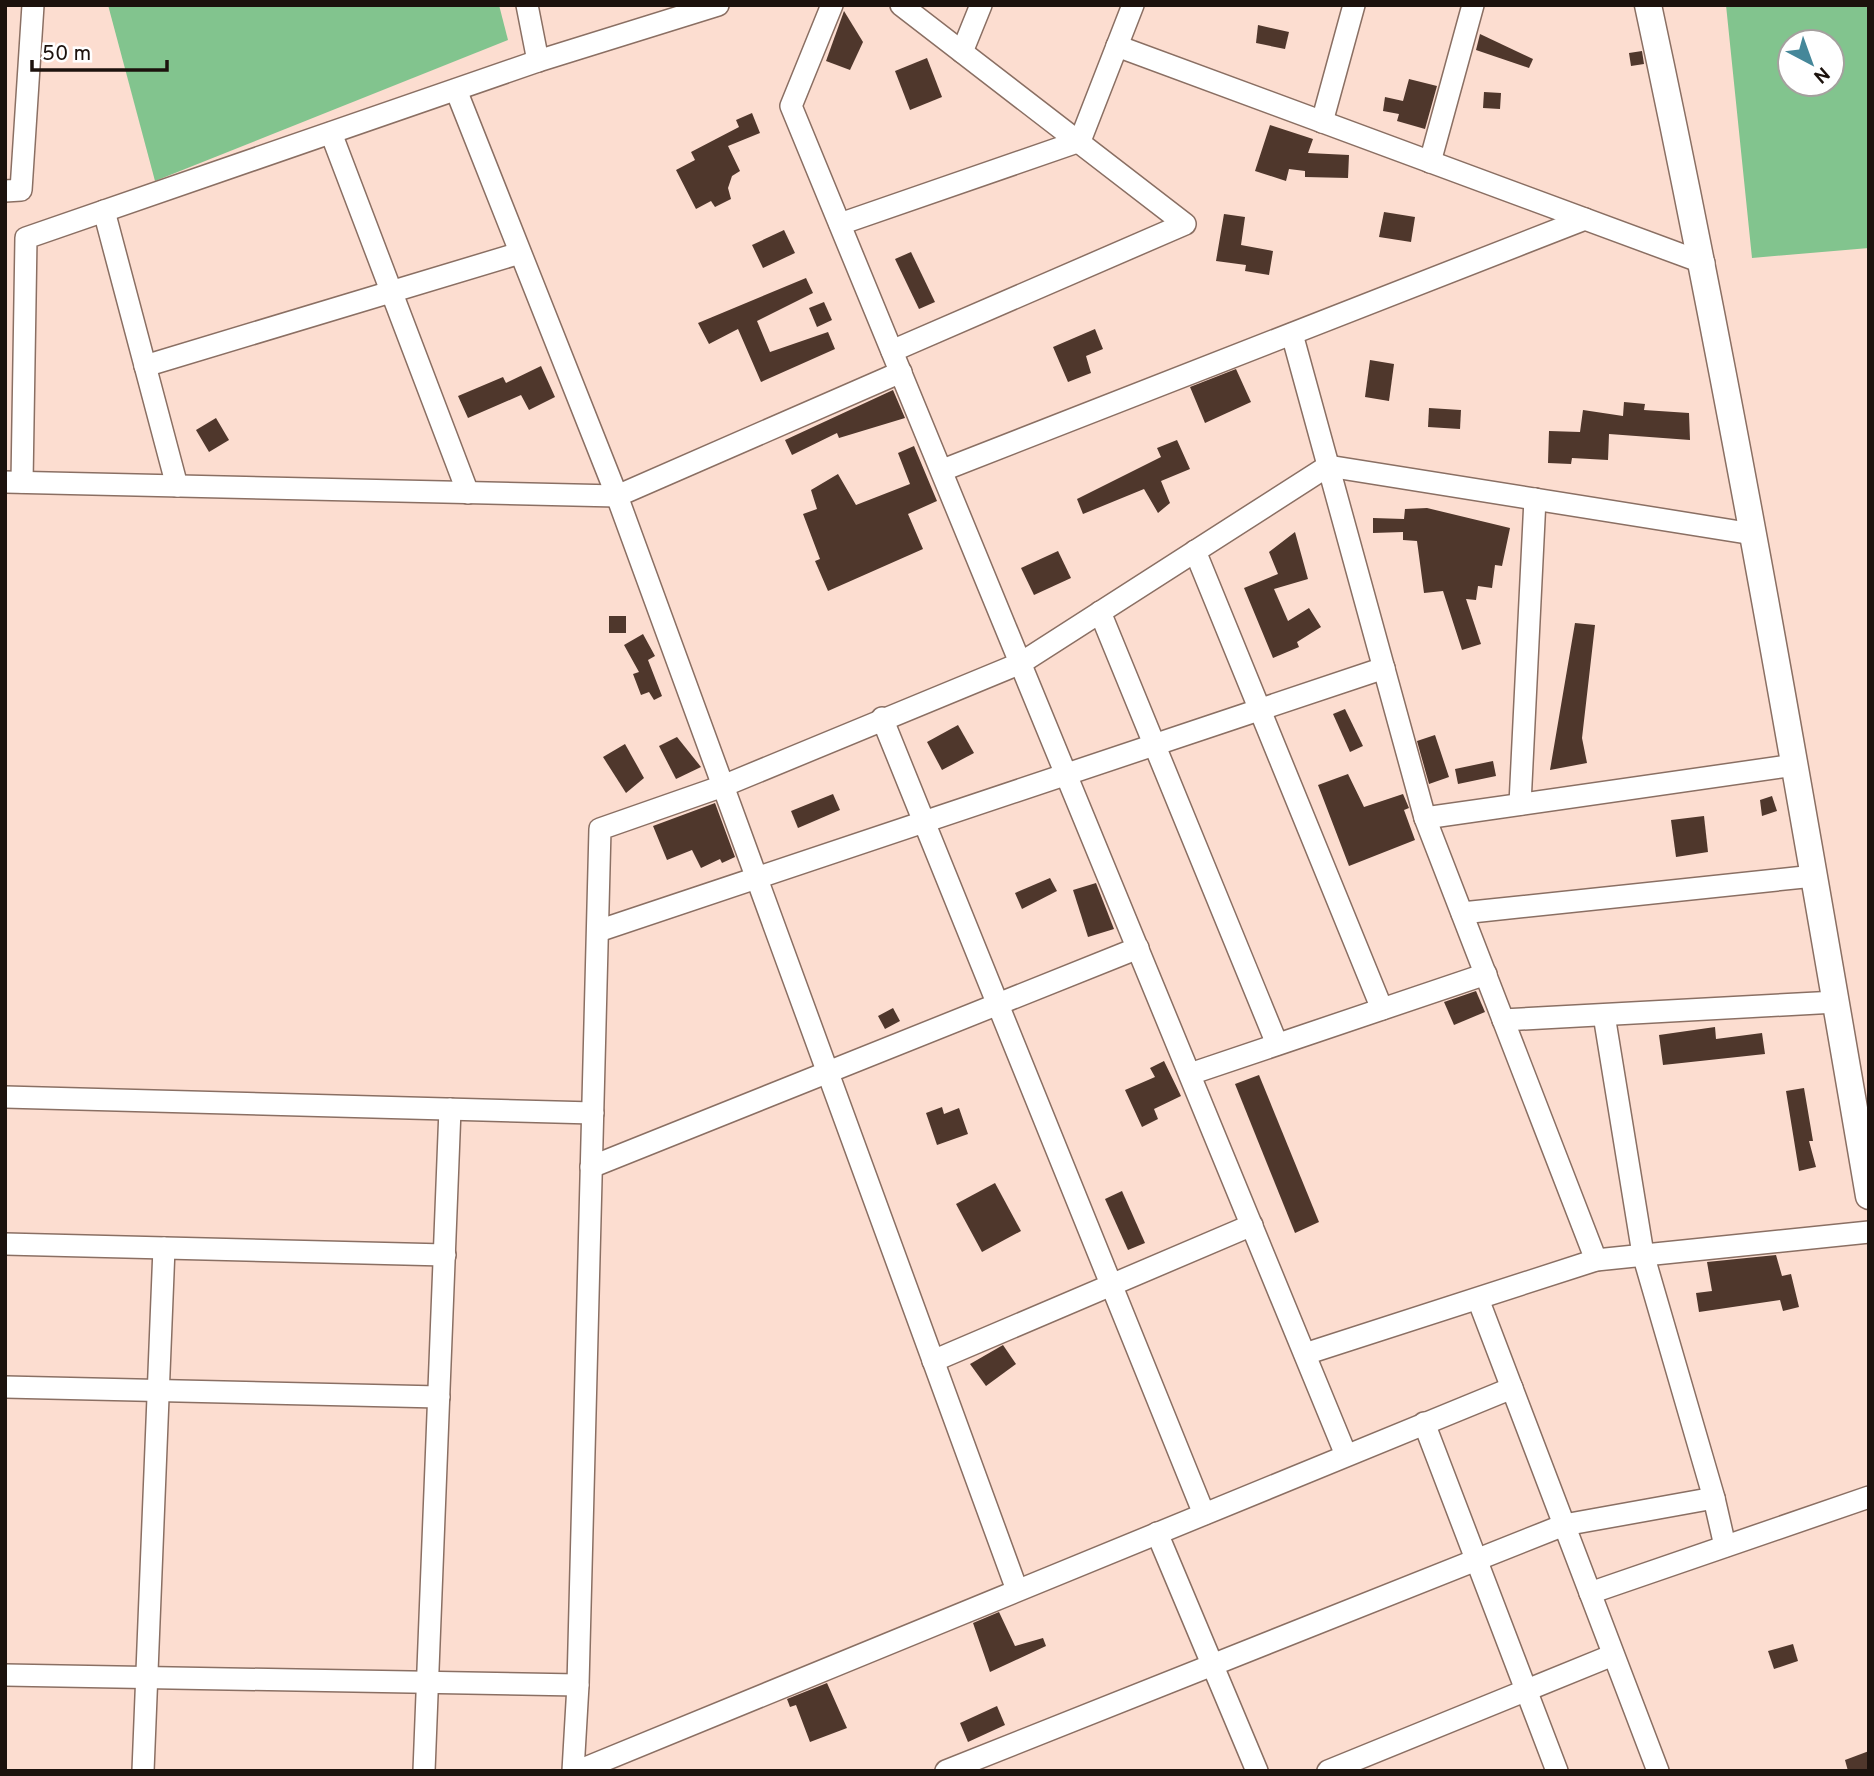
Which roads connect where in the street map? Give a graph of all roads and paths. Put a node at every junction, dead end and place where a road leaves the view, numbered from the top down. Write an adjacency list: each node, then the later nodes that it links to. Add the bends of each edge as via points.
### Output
1 (33, 5): 19 (street, via 21,190)
2 (527, 5): 13 (street)
3 (718, 5): 13 (street)
4 (832, 5): 22 (street, via 791,106)
5 (901, 5): 12 (street)
6 (981, 5): 12 (street)
7 (1133, 5): 11 (street)
8 (1354, 5): 15 (street)
9 (1473, 5): 18 (street)
10 (1648, 5): 24 (street)
11 (1117, 46): 15 (street); 17 (street)
12 (962, 52): 17 (street)
13 (538, 61): 14 (street)
14 (456, 90): 16 (street); 23 (street)
15 (1322, 122): 18 (street)
16 (331, 133): 20 (street); 25 (street)
17 (1080, 141): 22 (street); 27 (street, via 1185,224)
18 (1430, 162): 21 (street)
19 (5, 191)
20 (104, 211): 28 (street); 32 (street, via 26,238)
21 (1585, 219): 24 (street); 26 (street)
22 (840, 224): 27 (street)
23 (520, 253): 25 (street); 35 (street)
24 (1704, 263): 37 (street)
25 (391, 289): 28 (street); 34 (street)
26 (1292, 334): 30 (street); 31 (street)
27 (892, 351): 29 (street)
28 (145, 366): 33 (street)
29 (901, 372): 31 (street); 35 (street)
30 (1328, 466): 36 (street); 38 (street); 41 (street)
31 (943, 470): 40 (street)
32 (14, 482): 33 (street)
33 (177, 486): 34 (street)
34 (468, 493): 35 (street)
35 (617, 496): 47 (street)
36 (1535, 499): 37 (street); 48 (street)
37 (1753, 534): 45 (street)
38 (1195, 551): 39 (street); 42 (street)
39 (1100, 612): 40 (street); 44 (street)
40 (1021, 663): 43 (street); 46 (street)
41 (1384, 668): 42 (street); 49 (street)
42 (1260, 710): 44 (street); 59 (street)
43 (882, 718): 47 (street); 50 (street)
44 (1155, 745): 46 (street); 62 (street)
45 (1795, 765): 48 (street); 51 (street)
46 (1067, 774): 50 (street); 55 (street)
47 (723, 786): 52 (street); 54 (street, via 600,829)
48 (1520, 804): 49 (street)
49 (1425, 818): 53 (street)
50 (923, 822): 52 (street); 58 (street)
51 (1814, 876): 53 (street); 57 (street)
52 (756, 878): 54 (street); 63 (street)
53 (1462, 913): 56 (street)
54 (597, 931): 67 (street)
55 (1138, 948): 58 (street); 64 (street)
56 (1486, 974): 59 (street); 61 (street)
57 (1836, 1002): 60 (street); 69 (street)
58 (998, 1004): 63 (street); 77 (street)
59 (1382, 1009): 62 (street)
60 (1604, 1015): 61 (street); 74 (street)
61 (1503, 1020): 76 (street)
62 (1277, 1044): 64 (street)
63 (828, 1072): 68 (street); 80 (street)
64 (1190, 1074): 70 (street)
65 (5, 1097): 66 (street)
66 (450, 1109): 67 (street); 75 (street)
67 (593, 1113): 68 (street)
68 (591, 1167): 101 (street)
69 (1869, 1196)
70 (1252, 1225): 77 (street); 79 (street)
71 (1869, 1232): 74 (street)
72 (5, 1244): 73 (street)
73 (164, 1248): 75 (street); 83 (street)
74 (1643, 1254): 76 (street); 88 (street)
75 (445, 1255): 84 (street)
76 (1596, 1260): 78 (street)
77 (1112, 1285): 80 (street); 89 (street)
78 (1478, 1299): 79 (street); 82 (street)
79 (1305, 1354): 86 (street)
80 (933, 1360): 94 (street)
81 (5, 1387): 83 (street)
82 (1511, 1388): 85 (street); 90 (street)
83 (158, 1391): 84 (street); 99 (street)
84 (439, 1397): 100 (street)
85 (1424, 1423): 86 (street); 93 (street)
86 (1346, 1455): 89 (street)
87 (1869, 1497): 92 (street)
88 (1714, 1498): 90 (street); 92 (street)
89 (1204, 1514): 91 (street)
90 (1564, 1525): 93 (street); 95 (street)
91 (1157, 1533): 94 (street); 97 (street)
92 (1726, 1546): 95 (street)
93 (1476, 1560): 97 (street); 102 (street)
94 (1017, 1590): 103 (street)
95 (1590, 1593): 96 (street)
96 (1613, 1655): 102 (street); 111 (street)
97 (1212, 1665): 107 (street); 108 (street)
98 (5, 1675): 99 (street)
99 (147, 1678): 100 (street); 104 (street)
100 (428, 1682): 101 (street); 105 (street)
101 (578, 1685): 106 (street)
102 (1526, 1690): 109 (street); 110 (street)
103 (624, 1762): 106 (street)
104 (143, 1771)
105 (424, 1771)
106 (575, 1771)
107 (946, 1771)
108 (1257, 1771)
109 (1328, 1771)
110 (1558, 1771)
111 (1658, 1771)

